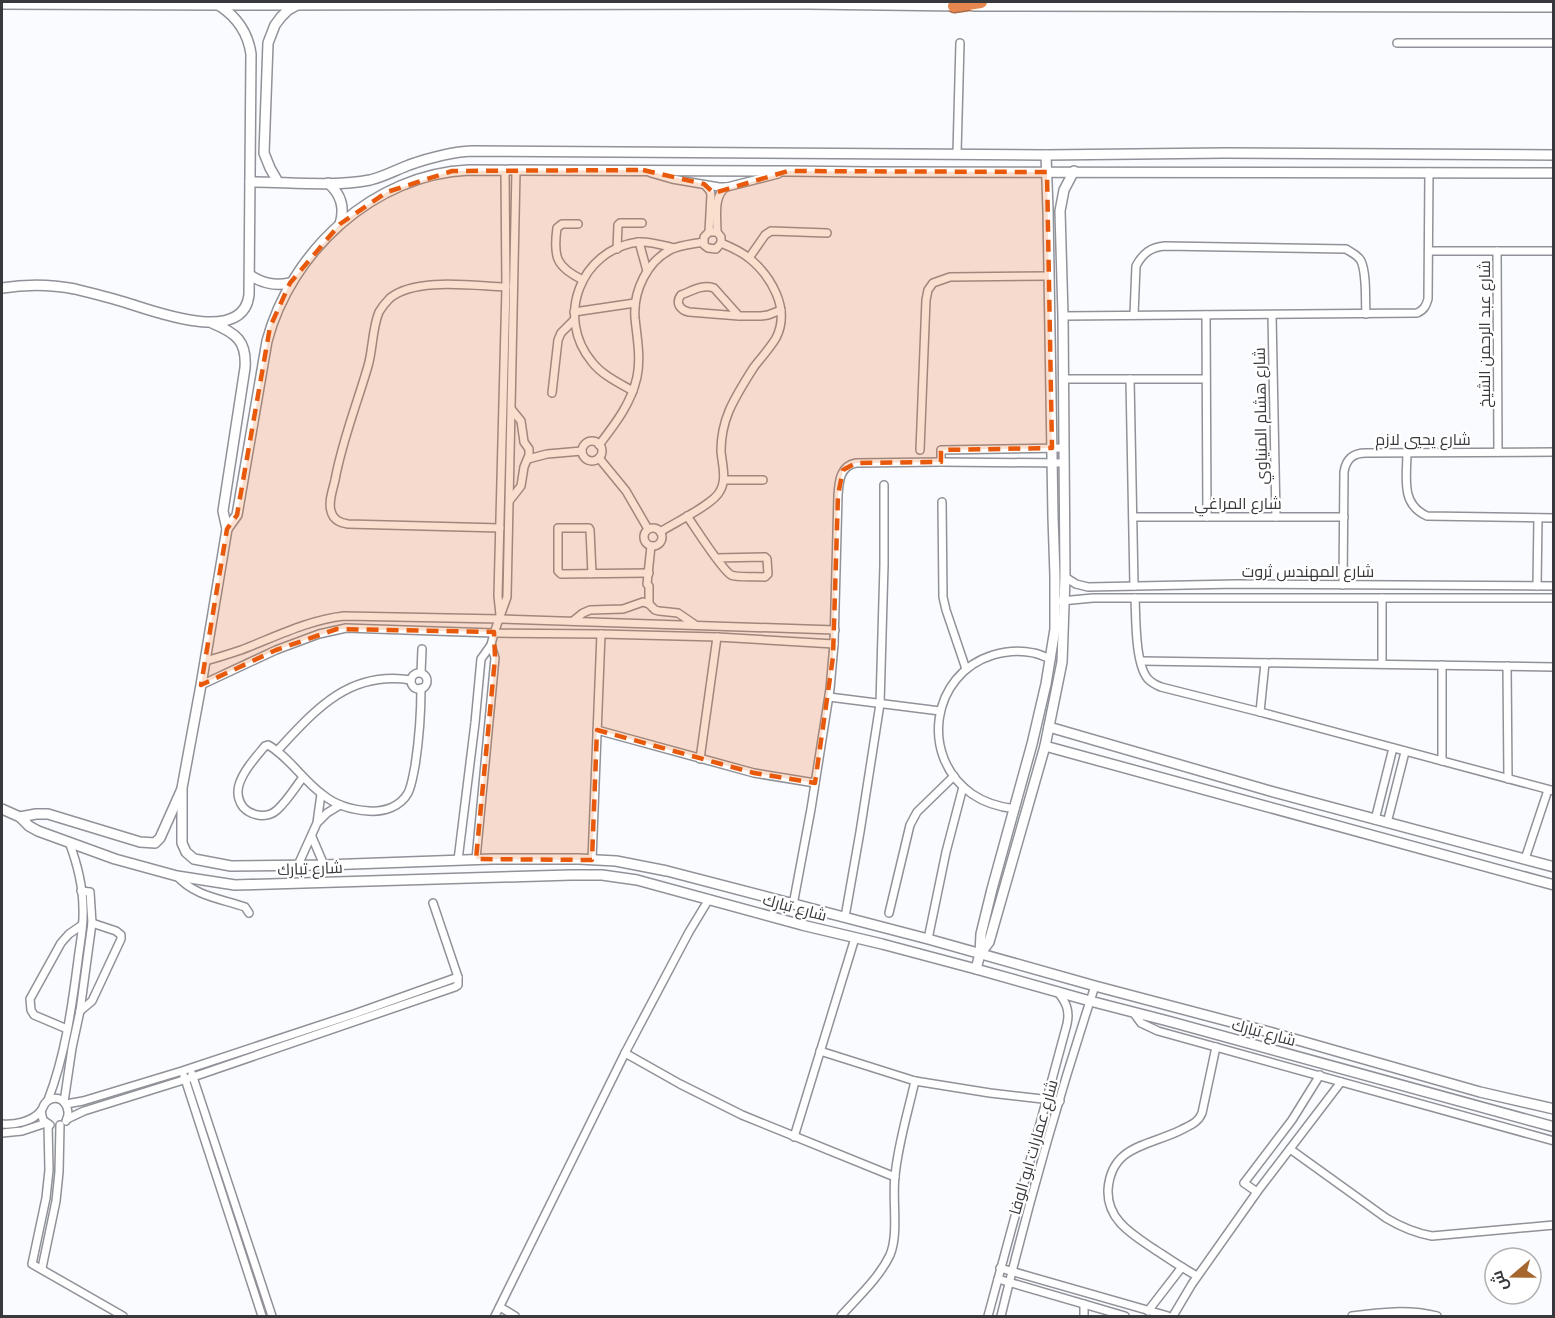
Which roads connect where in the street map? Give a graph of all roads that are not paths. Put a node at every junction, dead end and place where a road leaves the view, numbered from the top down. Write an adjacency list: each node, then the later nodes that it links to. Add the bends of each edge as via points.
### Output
1 (981, 2): 5 (highway)
2 (2, 4): 4 (street)
3 (299, 4): 4 (street); 5 (street); 27 (street, via 275,25 267,52 264,153)
4 (219, 5): 26 (street, via 241,24 252,54)
5 (954, 6): 6 (street)
6 (1554, 7)
7 (960, 43): 11 (street)
8 (1397, 43): 9 (street)
9 (1554, 43)
10 (876, 153): 11 (street); 20 (street, via 472,151 438,156); 21 (street)
11 (957, 153): 13 (street)
12 (1224, 153): 13 (street); 14 (street); 25 (street)
13 (1046, 155): 22 (street)
14 (1554, 155)
15 (643, 170): 17 (street); 18 (street); 29 (street)
16 (505, 171): 17 (street); 30 (street, via 452,171); 45 (street)
17 (516, 171): 46 (street)
18 (788, 171): 21 (street); 31 (street)
19 (1074, 171): 22 (street); 25 (street); 63 (street, via 1064,190 1060,211)
20 (393, 172): 28 (street, via 369,180); 30 (street)
21 (876, 172): 22 (street)
22 (1047, 172): 50 (street)
23 (1429, 172): 24 (street); 25 (street); 43 (street)
24 (1554, 172)
25 (1224, 173)
26 (250, 182): 27 (street); 49 (street)
27 (279, 182): 28 (street)
28 (328, 183): 33 (street, via 341,202)
29 (704, 184): 31 (street); 35 (street, via 711,195)
30 (400, 187): 33 (street)
31 (727, 187): 35 (street, via 718,195)
32 (642, 223): 41 (street, via 620,223)
33 (340, 224): 52 (street)
34 (578, 224): 51 (street, via 559,225 555,254 569,272)
35 (713, 232): 38 (street, via 705,235); 39 (street, via 721,237)
36 (826, 233): 47 (street, via 771,231)
37 (639, 242): 40 (street); 41 (street); 48 (street)
38 (703, 242): 39 (street, via 713,249); 40 (street)
39 (721, 243): 47 (street)
40 (674, 248): 48 (street)
41 (617, 249): 51 (street, via 597,262)
42 (1554, 250): 44 (street)
43 (1429, 251): 44 (street); 57 (street, via 1428,298 1422,310 1410,314)
44 (1497, 251): 78 (street, شارع عبد الرحمن الشيخ)
45 (505, 257): 46 (street); 53 (street)
46 (515, 258): 70 (street)
47 (749, 258): 56 (street, via 770,282)
48 (647, 271): 55 (street)
49 (250, 274): 52 (street, via 269,284); 64 (street, via 248,301 242,312 232,319)
50 (1049, 276): 72 (street); 75 (street, via 950,277 933,283 926,300)
51 (583, 279): 61 (street)
52 (290, 283): 99 (street, via 268,334 237,515)
53 (506, 287): 98 (street); 98 (street, via 427,284 406,290 384,304 338,463 330,510 340,523 348,524)
54 (2, 288): 64 (street, via 64,287 170,317)
55 (635, 303): 61 (street); 68 (street, via 639,361)
56 (781, 310): 62 (street, via 768,315); 86 (street, via 776,337 738,392 725,424 721,450)
57 (1366, 314): 58 (street, via 1361,262 1346,249 1165,246 1151,249 1136,266); 60 (street)
58 (1134, 315): 59 (street); 63 (street)
59 (1206, 315): 60 (street); 67 (street)
60 (1272, 315): 94 (street, شارع هشام المنياوي)
61 (574, 316): 68 (street, via 577,334 592,363); 69 (street, via 558,340)
62 (739, 316): 62 (street, via 684,311 679,298 709,286)
63 (1063, 316): 65 (street)
64 (210, 322): 99 (street, via 236,335 245,354 223,511)
65 (1064, 379): 66 (street); 73 (street)
66 (1130, 379): 67 (street); 92 (street)
67 (1206, 379): 93 (street)
68 (633, 391): 71 (street)
69 (552, 393)
70 (512, 410): 74 (street, via 521,421); 89 (street)
71 (599, 445): 76 (street, via 589,442); 81 (street)
72 (1052, 448): 73 (street); 83 (street, via 941,450); 85 (street)
73 (1064, 448): 84 (street)
74 (529, 449): 80 (street); 82 (street)
75 (920, 450)
76 (582, 451): 80 (street); 81 (street, via 588,460)
77 (1407, 452): 78 (street, شارع يحيي لازم); 95 (street, شارع يحيي لازم, via 1358,453 1350,457 1344,472); 96 (street, via 1408,497 1419,512 1436,517)
78 (1498, 452): 79 (street, شارع يحيي لازم)
79 (1554, 452)
80 (547, 454): 82 (street)
81 (599, 458): 100 (street, via 626,491)
82 (528, 459): 89 (street, via 521,486)
83 (941, 462): 85 (street); 126 (street, via 852,464 843,470 838,495)
84 (1064, 463): 85 (street); 106 (street)
85 (1052, 464): 119 (street)
86 (724, 480): 87 (street); 91 (street, via 716,497)
87 (762, 480)
88 (884, 485): 148 (street)
89 (510, 500): 122 (street, via 507,597)
90 (942, 502): 142 (street, via 943,597)
91 (687, 516): 101 (street); 103 (street)
92 (1133, 517): 93 (street, شارع المراغي); 110 (street)
93 (1207, 517): 94 (street, شارع المراغي)
94 (1276, 517): 95 (street, شارع المراغي)
95 (1344, 517): 108 (street, شارع يحيي لازم)
96 (1538, 518): 97 (street); 111 (street)
97 (1554, 518)
98 (500, 528): 122 (street)
99 (227, 529): 135 (street)
100 (648, 529): 101 (street); 102 (street, via 644,538)
101 (660, 532): 102 (street, via 662,540)
102 (651, 546): 104 (street)
103 (716, 558): 103 (street, via 732,576 768,574 765,557)
104 (649, 573): 105 (street); 107 (street)
105 (592, 574): 105 (street, via 559,573 558,528 589,528)
106 (1065, 577): 113 (street, شارع المهندس ثروت); 119 (street)
107 (647, 584): 120 (street); 121 (street)
108 (1343, 585): 109 (street, شارع المهندس ثروت); 110 (street, شارع المهندس ثروت)
109 (1360, 585): 111 (street, شارع المهندس ثروت); 116 (street)
110 (1134, 586): 113 (street, شارع المهندس ثروت)
111 (1538, 586): 112 (street, شارع المهندس ثروت)
112 (1554, 586)
113 (1088, 587): 114 (street)
114 (1087, 598): 115 (street, شارع المهندس ثروت); 119 (street, شارع المهندس ثروت)
115 (1135, 598): 116 (street, شارع المهندس ثروت); 136 (street)
116 (1360, 598): 117 (street, شارع المهندس ثروت)
117 (1382, 598): 118 (street, شارع المهندس ثروت); 138 (street)
118 (1554, 598)
119 (1060, 602): 134 (street); 155 (street, via 1062,662)
120 (637, 604): 121 (street); 123 (street, via 623,609 590,610)
121 (649, 604): 125 (street, via 654,610 678,613)
122 (500, 619): 123 (street); 127 (street); 135 (street, via 327,618)
123 (573, 621): 124 (street)
124 (621, 622): 125 (street); 129 (street)
125 (695, 625): 126 (street)
126 (835, 630): 131 (street)
127 (494, 633): 128 (street); 132 (street); 145 (street, via 337,629 276,650)
128 (601, 634): 129 (street); 156 (street)
129 (620, 634): 130 (street)
130 (717, 637): 131 (street); 161 (street)
131 (834, 644): 147 (street)
132 (491, 645): 153 (street, via 482,659); 154 (street, via 495,658)
133 (422, 649): 143 (street)
134 (1051, 659): 142 (street, via 1017,651 999,653); 173 (street)
135 (205, 661): 145 (street)
136 (1140, 662): 137 (street); 152 (street, via 1147,677 1161,687)
137 (1265, 663): 138 (street); 152 (street)
138 (1382, 664): 139 (street)
139 (1442, 665): 140 (street); 162 (street)
140 (1507, 666): 141 (street); 165 (street)
141 (1554, 667)
142 (966, 669): 151 (street, via 946,694)
143 (421, 673): 144 (street, via 414,674); 146 (street, via 426,682)
144 (411, 680): 146 (street, via 415,688); 159 (street, via 376,679 343,691 314,713)
145 (201, 684): 168 (street)
146 (421, 688): 171 (street, via 418,742 408,793 402,801 384,810 361,811)
147 (829, 697): 148 (street); 150 (street)
148 (880, 704): 151 (street); 203 (street)
149 (816, 710): 150 (street)
150 (826, 711): 166 (street)
151 (940, 711): 163 (street, via 940,747)
152 (1260, 712): 158 (street)
153 (475, 723): 154 (street); 185 (street)
154 (488, 724): 181 (street)
155 (1049, 727): 157 (street); 175 (street)
156 (597, 730): 161 (street); 186 (street)
157 (1045, 746): 188 (street); 210 (street, via 991,935)
158 (1393, 748): 160 (street); 175 (street)
159 (277, 752): 164 (street); 164 (street, via 266,745 241,778 238,797 249,812 276,812)
160 (1405, 752): 162 (street); 177 (street)
161 (700, 759): 166 (street)
162 (1442, 762): 165 (street)
163 (954, 776): 167 (street); 202 (street, via 917,812 910,825)
164 (303, 777): 170 (street)
165 (1508, 779): 169 (street)
166 (815, 783): 200 (street)
167 (963, 787): 173 (street, via 981,800); 208 (street)
168 (182, 788): 174 (street, شارع تبارك, via 155,843 48,814); 189 (street, شارع تبارك, via 182,843 194,859 231,866)
169 (1551, 791): 184 (street)
170 (321, 794): 171 (street); 176 (street)
171 (340, 805): 176 (street)
172 (2, 809): 174 (street, شارع تبارك)
173 (1015, 809): 210 (street, via 981,934)
174 (20, 817): 179 (street, شارع تبارك, via 33,828)
175 (1375, 819): 177 (street)
176 (317, 823): 178 (street)
177 (1387, 823): 180 (street)
178 (312, 837): 189 (street); 190 (street)
179 (69, 842): 193 (street, شارع تبارك); 197 (street)
180 (1480, 847): 184 (street); 188 (street)
181 (476, 859): 182 (street, شارع تبارك); 185 (street, شارع تبارك)
182 (492, 859): 183 (street, شارع تبارك); 194 (street)
183 (563, 859): 186 (street, شارع تبارك); 192 (street)
184 (1525, 859): 191 (street)
185 (458, 860): 187 (street, شارع تبارك)
186 (592, 860): 200 (street, شارع تبارك, via 667,871)
187 (387, 863): 190 (street, شارع تبارك); 195 (street)
188 (1475, 864): 196 (street)
189 (298, 865): 190 (street, شارع تبارك)
190 (324, 865)
191 (1554, 867)
192 (562, 875): 194 (street, شارع تبارك); 198 (street, شارع تبارك, via 637,880)
193 (177, 876): 195 (street, شارع تبارك, via 235,885); 201 (street, via 196,890 245,907)
194 (492, 877): 195 (street, شارع تبارك)
195 (387, 880)
196 (1554, 885)
197 (81, 891): 204 (street, via 90,892); 205 (street)
198 (709, 899): 207 (street, شارع تبارك); 221 (street)
199 (433, 903): 212 (street)
200 (794, 905): 203 (street, شارع تبارك)
201 (249, 913)
202 (889, 913)
203 (845, 917): 206 (street, شارع تبارك)
204 (92, 923): 216 (street); 216 (street, via 116,932 121,939 92,1001)
205 (82, 925): 218 (street); 218 (street, via 61,943 30,999 34,1015)
206 (886, 928): 208 (street, شارع تبارك); 209 (street)
207 (855, 938): 209 (street, شارع تبارك); 220 (street)
208 (928, 939): 210 (street, شارع تبارك)
209 (882, 944): 211 (street, شارع تبارك)
210 (980, 954): 211 (street); 213 (street, شارع تبارك)
211 (976, 969): 214 (street, شارع تبارك)
212 (458, 976): 222 (street); 225 (street, via 455,987)
213 (1095, 986): 215 (street, شارع عمارات ابو الوفا); 233 (street, شارع تبارك)
214 (1057, 991): 215 (street, شارع تبارك); 229 (street, شارع عمارات ابو الوفا, via 1069,1015)
215 (1090, 1001): 217 (street, شارع تبارك); 231 (street, شارع عمارات ابو الوفا)
216 (81, 1011): 232 (street)
217 (1132, 1012): 219 (street, via 1146,1026); 239 (street, شارع تبارك)
218 (67, 1029): 230 (street)
219 (1215, 1047): 224 (street); 249 (street, via 1199,1119 1124,1154 1109,1180 1111,1209 1119,1222)
220 (820, 1051): 227 (street); 241 (street)
221 (625, 1053): 241 (street, via 742,1115); 257 (street)
222 (190, 1068): 223 (street); 225 (street)
223 (182, 1071): 226 (street); 232 (street)
224 (1320, 1075): 228 (street); 244 (street)
225 (193, 1077): 226 (street); 262 (street)
226 (185, 1080): 235 (street); 261 (street)
227 (915, 1081): 229 (street); 246 (street)
228 (1341, 1082): 242 (street); 243 (street)
229 (1047, 1099): 231 (street); 251 (street, شارع عمارات ابو الوفا)
230 (48, 1100): 232 (street); 234 (street)
231 (1060, 1101): 252 (street, شارع عمارات ابو الوفا)
232 (65, 1103): 235 (street)
233 (1554, 1109)
234 (41, 1111): 236 (street, via 24,1122); 237 (street)
235 (67, 1119): 238 (street)
236 (2, 1124)
237 (47, 1124): 238 (street); 240 (street); 250 (street, via 49,1170 32,1264)
238 (60, 1125): 250 (street, via 56,1201)
239 (1554, 1127)
240 (2, 1133)
241 (794, 1137): 246 (street)
242 (1554, 1141)
243 (1290, 1149): 245 (street); 248 (street, via 1367,1206 1416,1233 1439,1236)
244 (1260, 1163): 245 (street); 247 (street, via 1244,1183)
245 (1272, 1173): 247 (street)
246 (895, 1177): 265 (street, via 891,1252)
247 (1257, 1192): 253 (street)
248 (1554, 1225)
249 (1182, 1267): 253 (street); 258 (street)
250 (42, 1268): 260 (street)
251 (1000, 1268): 252 (street); 254 (street, شارع عمارات ابو الوفا)
252 (1012, 1271): 255 (street, شارع عمارات ابو الوفا); 258 (street)
253 (1197, 1276): 271 (street)
254 (998, 1279): 255 (street); 266 (street, شارع عمارات ابو الوفا)
255 (1010, 1282): 256 (street); 267 (street, شارع عمارات ابو الوفا)
256 (1084, 1304): 268 (street); 269 (street)
257 (500, 1307): 263 (street); 264 (street)
258 (1148, 1311): 270 (street)
259 (1400, 1314): 272 (street); 273 (street, via 1420,1312)
260 (123, 1317)
261 (262, 1317)
262 (272, 1317)
263 (495, 1317)
264 (515, 1317)
265 (841, 1317)
266 (988, 1317)
267 (1001, 1317)
268 (1084, 1317)
269 (1125, 1317)
270 (1168, 1317)
271 (1173, 1317)
272 (1352, 1317)
273 (1437, 1317)

